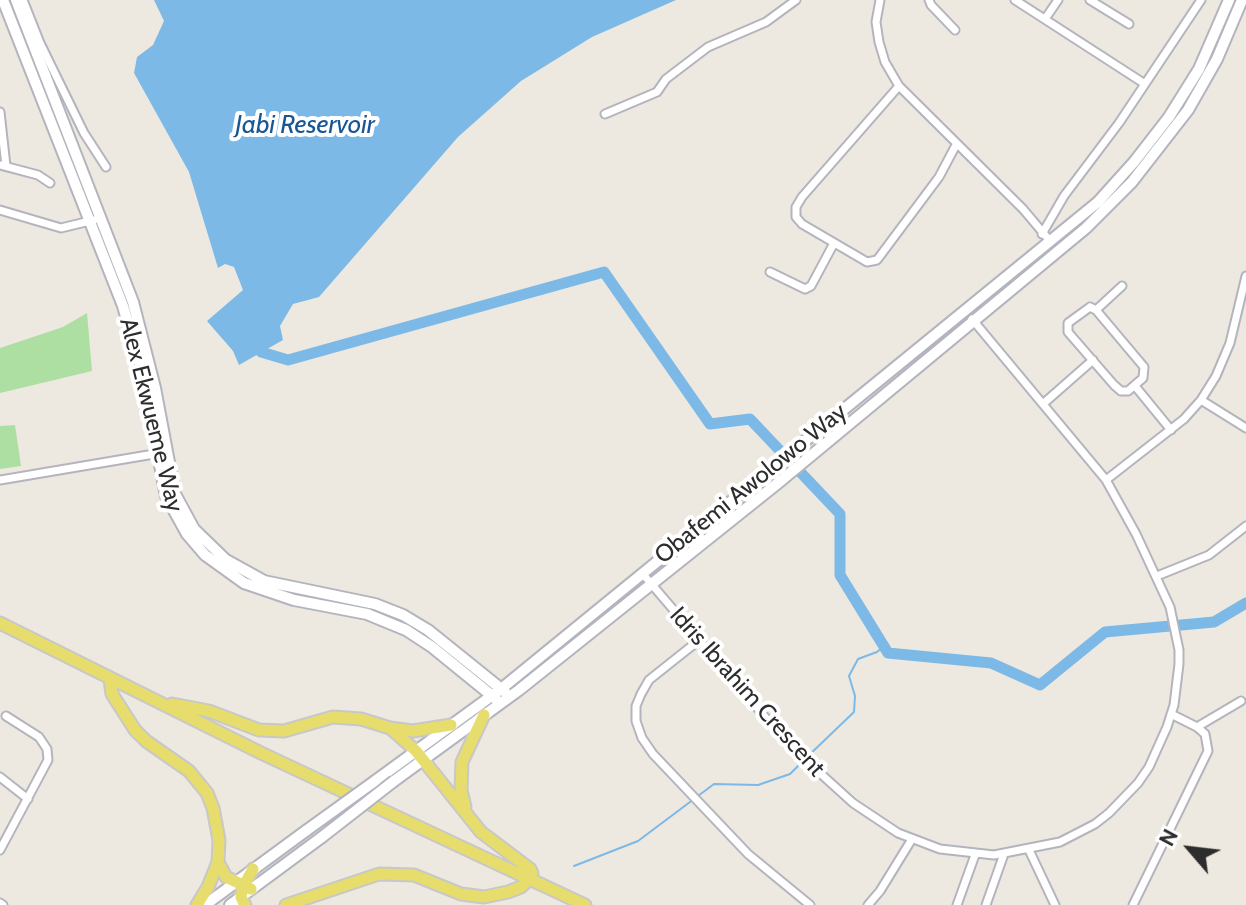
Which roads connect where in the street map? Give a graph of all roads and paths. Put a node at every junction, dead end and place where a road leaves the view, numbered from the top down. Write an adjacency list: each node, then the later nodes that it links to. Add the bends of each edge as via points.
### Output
1 (3, 0): 25 (main road, Alex Ekwueme Way)
2 (16, 0): 25 (main road, Alex Ekwueme Way)
3 (23, 0): 22 (street, via 84,133)
4 (796, 0): 19 (street, via 766,22 708,47 657,92)
5 (880, 0): 17 (street, via 879,42)
6 (929, 0): 15 (street)
7 (1015, 0): 13 (street)
8 (1058, 0): 13 (street)
9 (1090, 0): 14 (street)
10 (1201, 0): 16 (street)
11 (1229, 0): 26 (main road, Obafemi Awolowo Way, via 1199,69 1152,140 1098,202)
12 (1242, 0): 33 (main road, Obafemi Awolowo Way, via 1203,86 1155,155 1086,228)
13 (1045, 19): 16 (street)
14 (1129, 24)
15 (955, 30)
16 (1145, 84): 26 (street, via 1064,196)
17 (899, 86): 20 (street); 27 (street, via 796,207 802,224)
18 (0, 112): 21 (street)
19 (605, 114)
20 (956, 145): 26 (street); 27 (street, via 882,257 867,262)
21 (3, 166): 23 (street)
22 (106, 167)
23 (50, 183)
24 (0, 210): 25 (street, via 61,228)
25 (96, 220): 40 (main road, Alex Ekwueme Way, via 133,302 146,346 163,424)
26 (1046, 238): 32 (main road, Obafemi Awolowo Way)
27 (834, 243): 28 (street, via 805,289)
28 (770, 272)
29 (1246, 276): 36 (street, via 1230,343)
30 (1122, 286): 31 (street)
31 (1096, 310): 34 (street, via 1085,308 1067,328); 35 (street, via 1144,367)
32 (966, 311): 33 (street, Idris Ibrahim Crescent); 44 (main road, Obafemi Awolowo Way)
33 (973, 320): 37 (street, Idris Ibrahim Crescent); 46 (main road, Obafemi Awolowo Way)
34 (1093, 360): 35 (street, via 1121,391); 37 (street)
35 (1135, 386): 39 (street)
36 (1201, 400): 38 (street); 39 (street)
37 (1044, 403): 42 (street, Idris Ibrahim Crescent)
38 (1246, 428)
39 (1171, 430): 42 (street)
40 (162, 453): 41 (street); 50 (main road, Alex Ekwueme Way, via 186,517 226,560 264,581 375,604 403,615 434,635)
41 (0, 480)
42 (1106, 480): 45 (street, Idris Ibrahim Crescent)
43 (1246, 526): 45 (street, via 1209,555)
44 (642, 573): 46 (street, Idris Ibrahim Crescent); 50 (main road, Obafemi Awolowo Way)
45 (1157, 576): 53 (street, Idris Ibrahim Crescent, via 1179,650)
46 (651, 583): 48 (street, Idris Ibrahim Crescent); 50 (main road, Obafemi Awolowo Way)
47 (0, 623): 49 (main road)
48 (698, 641): 63 (street, Idris Ibrahim Crescent, via 799,755 853,803); 77 (street, via 649,680 636,706 642,738 748,854)
49 (110, 680): 52 (main road); 68 (main road, via 112,694 135,730 189,771 207,793 217,822)
50 (501, 696): 54 (main road, Obafemi Awolowo Way); 56 (main road, Obafemi Awolowo Way)
51 (1241, 701): 57 (street)
52 (162, 703): 58 (main road, via 209,711 259,730 284,731 333,717); 70 (main road)
53 (1171, 714): 57 (street); 65 (street, Idris Ibrahim Crescent, via 1153,759 1122,801 1077,834)
54 (484, 715): 59 (main road, Obafemi Awolowo Way); 62 (main road, via 462,762)
55 (6, 716): 61 (street, via 39,737 47,749 48,760)
56 (451, 725): 58 (main road, via 425,731); 59 (main road, Obafemi Awolowo Way)
57 (1197, 727): 82 (street, via 1208,741 1205,759)
58 (390, 728): 59 (main road)
59 (420, 755): 62 (main road); 69 (main road, Obafemi Awolowo Way, bridge); 71 (main road, Obafemi Awolowo Way, bridge, via 322,837)
60 (0, 777): 61 (street)
61 (28, 799): 64 (street)
62 (467, 815): 70 (main road, via 490,840 530,869)
63 (912, 839): 67 (street, Idris Ibrahim Crescent); 78 (street)
64 (1, 847)
65 (1029, 850): 66 (street, Idris Ibrahim Crescent); 81 (street)
66 (1004, 854): 67 (street, Idris Ibrahim Crescent); 80 (street)
67 (975, 855): 79 (street)
68 (218, 862): 71 (main road); 72 (main road)
69 (253, 869): 71 (main road)
70 (530, 879): 75 (main road, via 521,887 484,897 461,894 414,875 379,874); 76 (main road)
71 (243, 892): 73 (main road, Obafemi Awolowo Way); 74 (main road, Obafemi Awolowo Way)
72 (197, 905)
73 (205, 905)
74 (230, 905)
75 (286, 905)
76 (585, 905)
77 (810, 905)
78 (868, 905)
79 (957, 905)
80 (986, 905)
81 (1055, 905)
82 (1133, 905)

